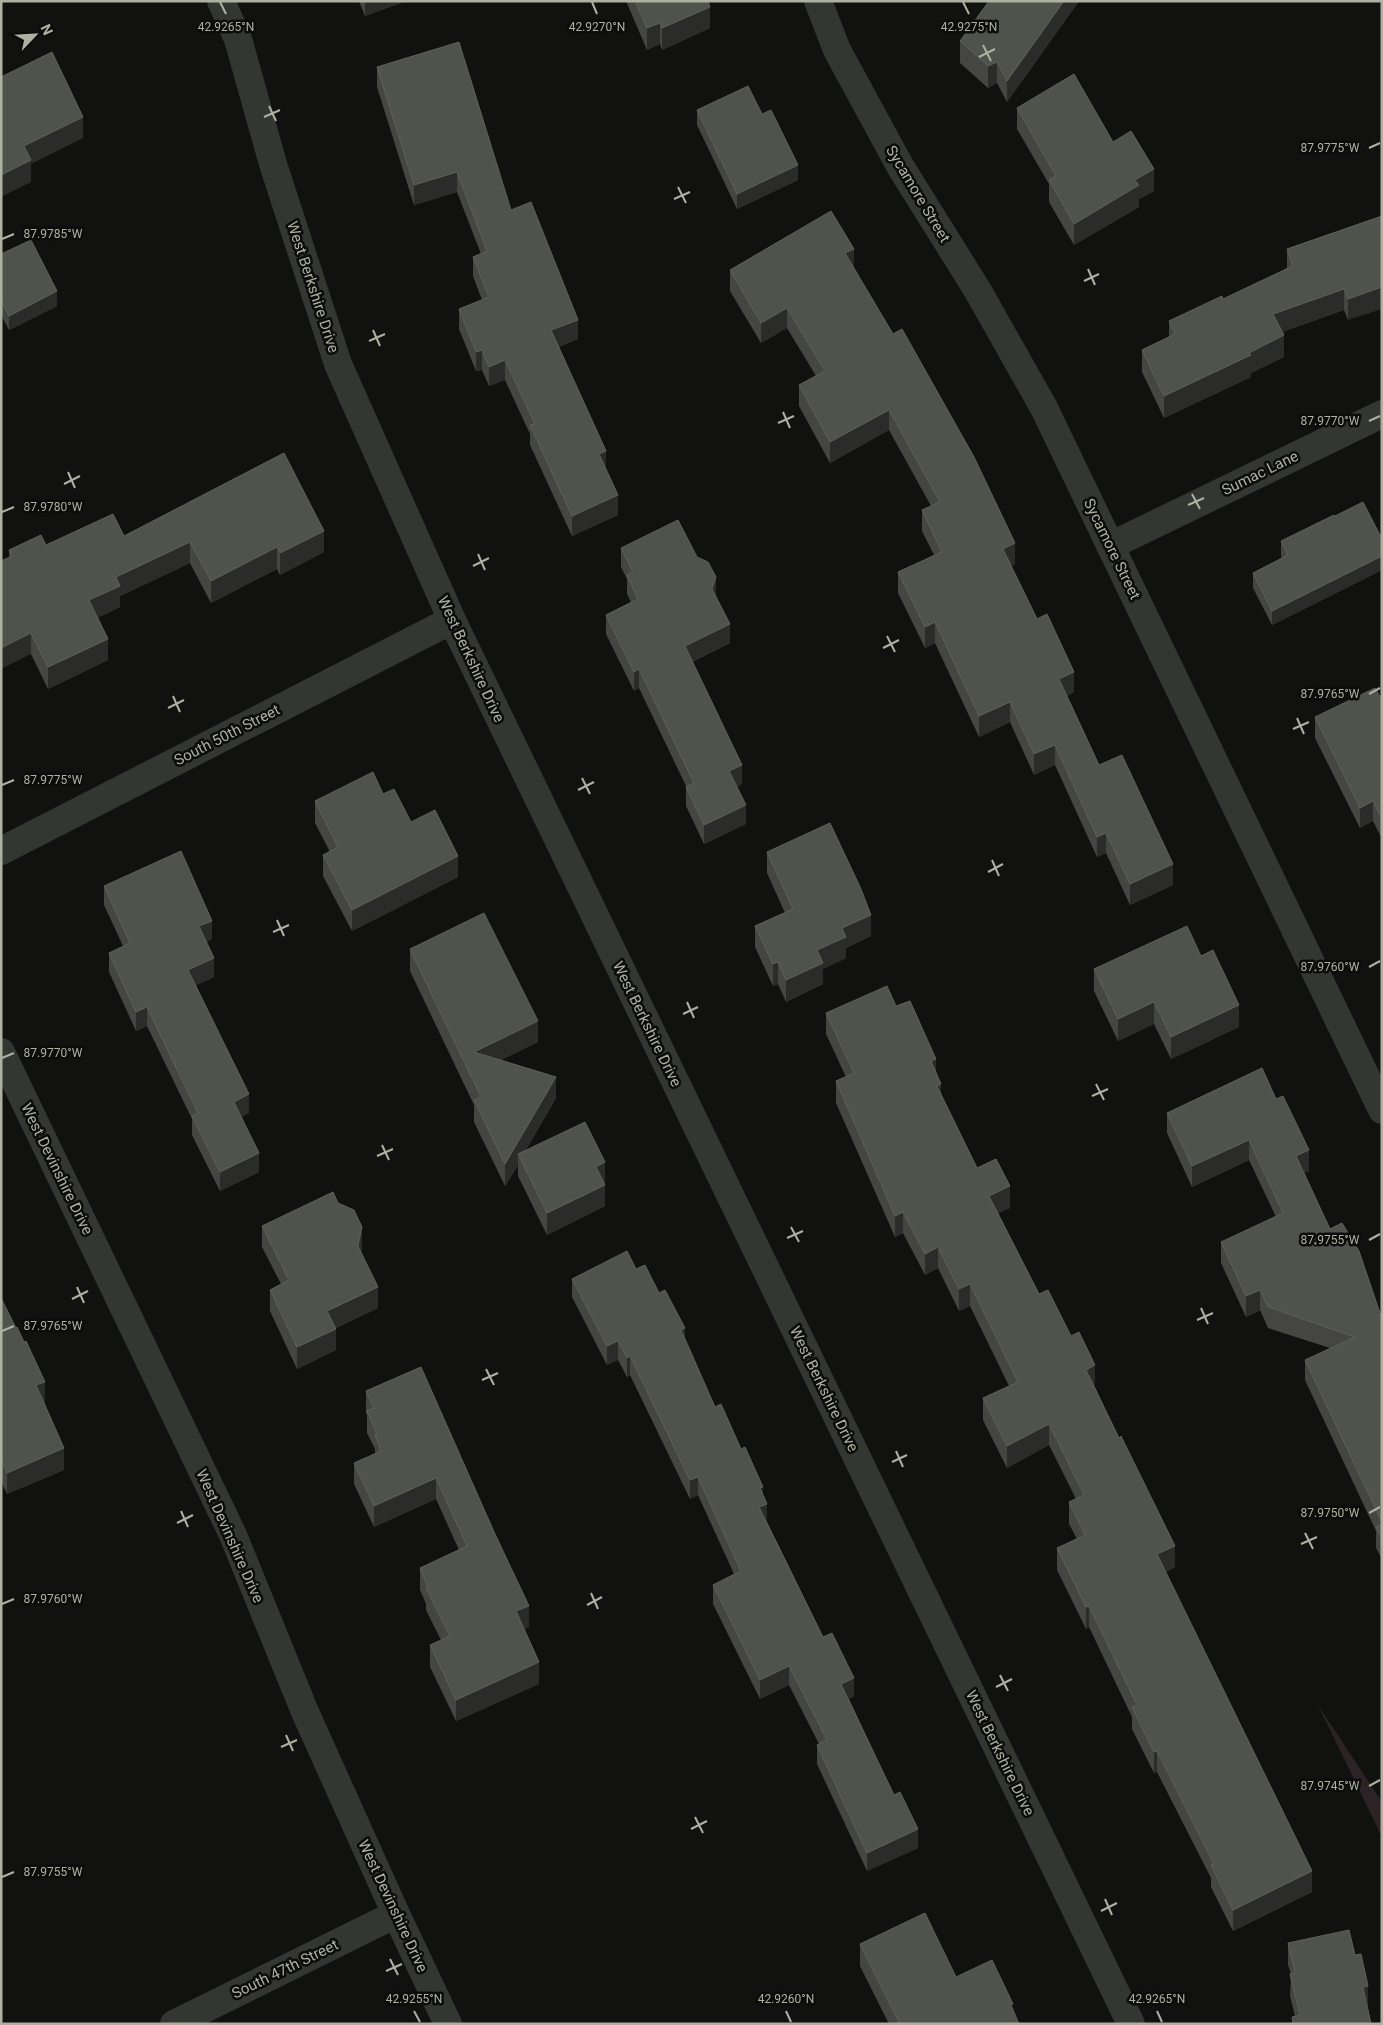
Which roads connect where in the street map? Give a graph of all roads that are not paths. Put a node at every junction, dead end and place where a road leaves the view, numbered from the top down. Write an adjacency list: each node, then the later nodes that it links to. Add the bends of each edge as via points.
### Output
1 (221, 1): 5 (street, West Berkshire Drive, via 238,40 273,164 338,364)
2 (818, 1): 4 (street, Sycamore Street, via 837,50 900,166 978,291 1044,408)
3 (1382, 414): 4 (street, Sumac Lane)
4 (1110, 546): 8 (street, Sycamore Street)
5 (452, 620): 6 (street, South 50th Street); 12 (street, West Berkshire Drive)
6 (1, 850)
7 (1, 1052): 9 (street, West Devinshire Drive, via 233,1536 305,1712)
8 (1382, 1110)
9 (396, 1914): 10 (street, South 47th Street); 11 (street, West Devinshire Drive)
10 (174, 2024)
11 (448, 2024)
12 (1130, 2024)

